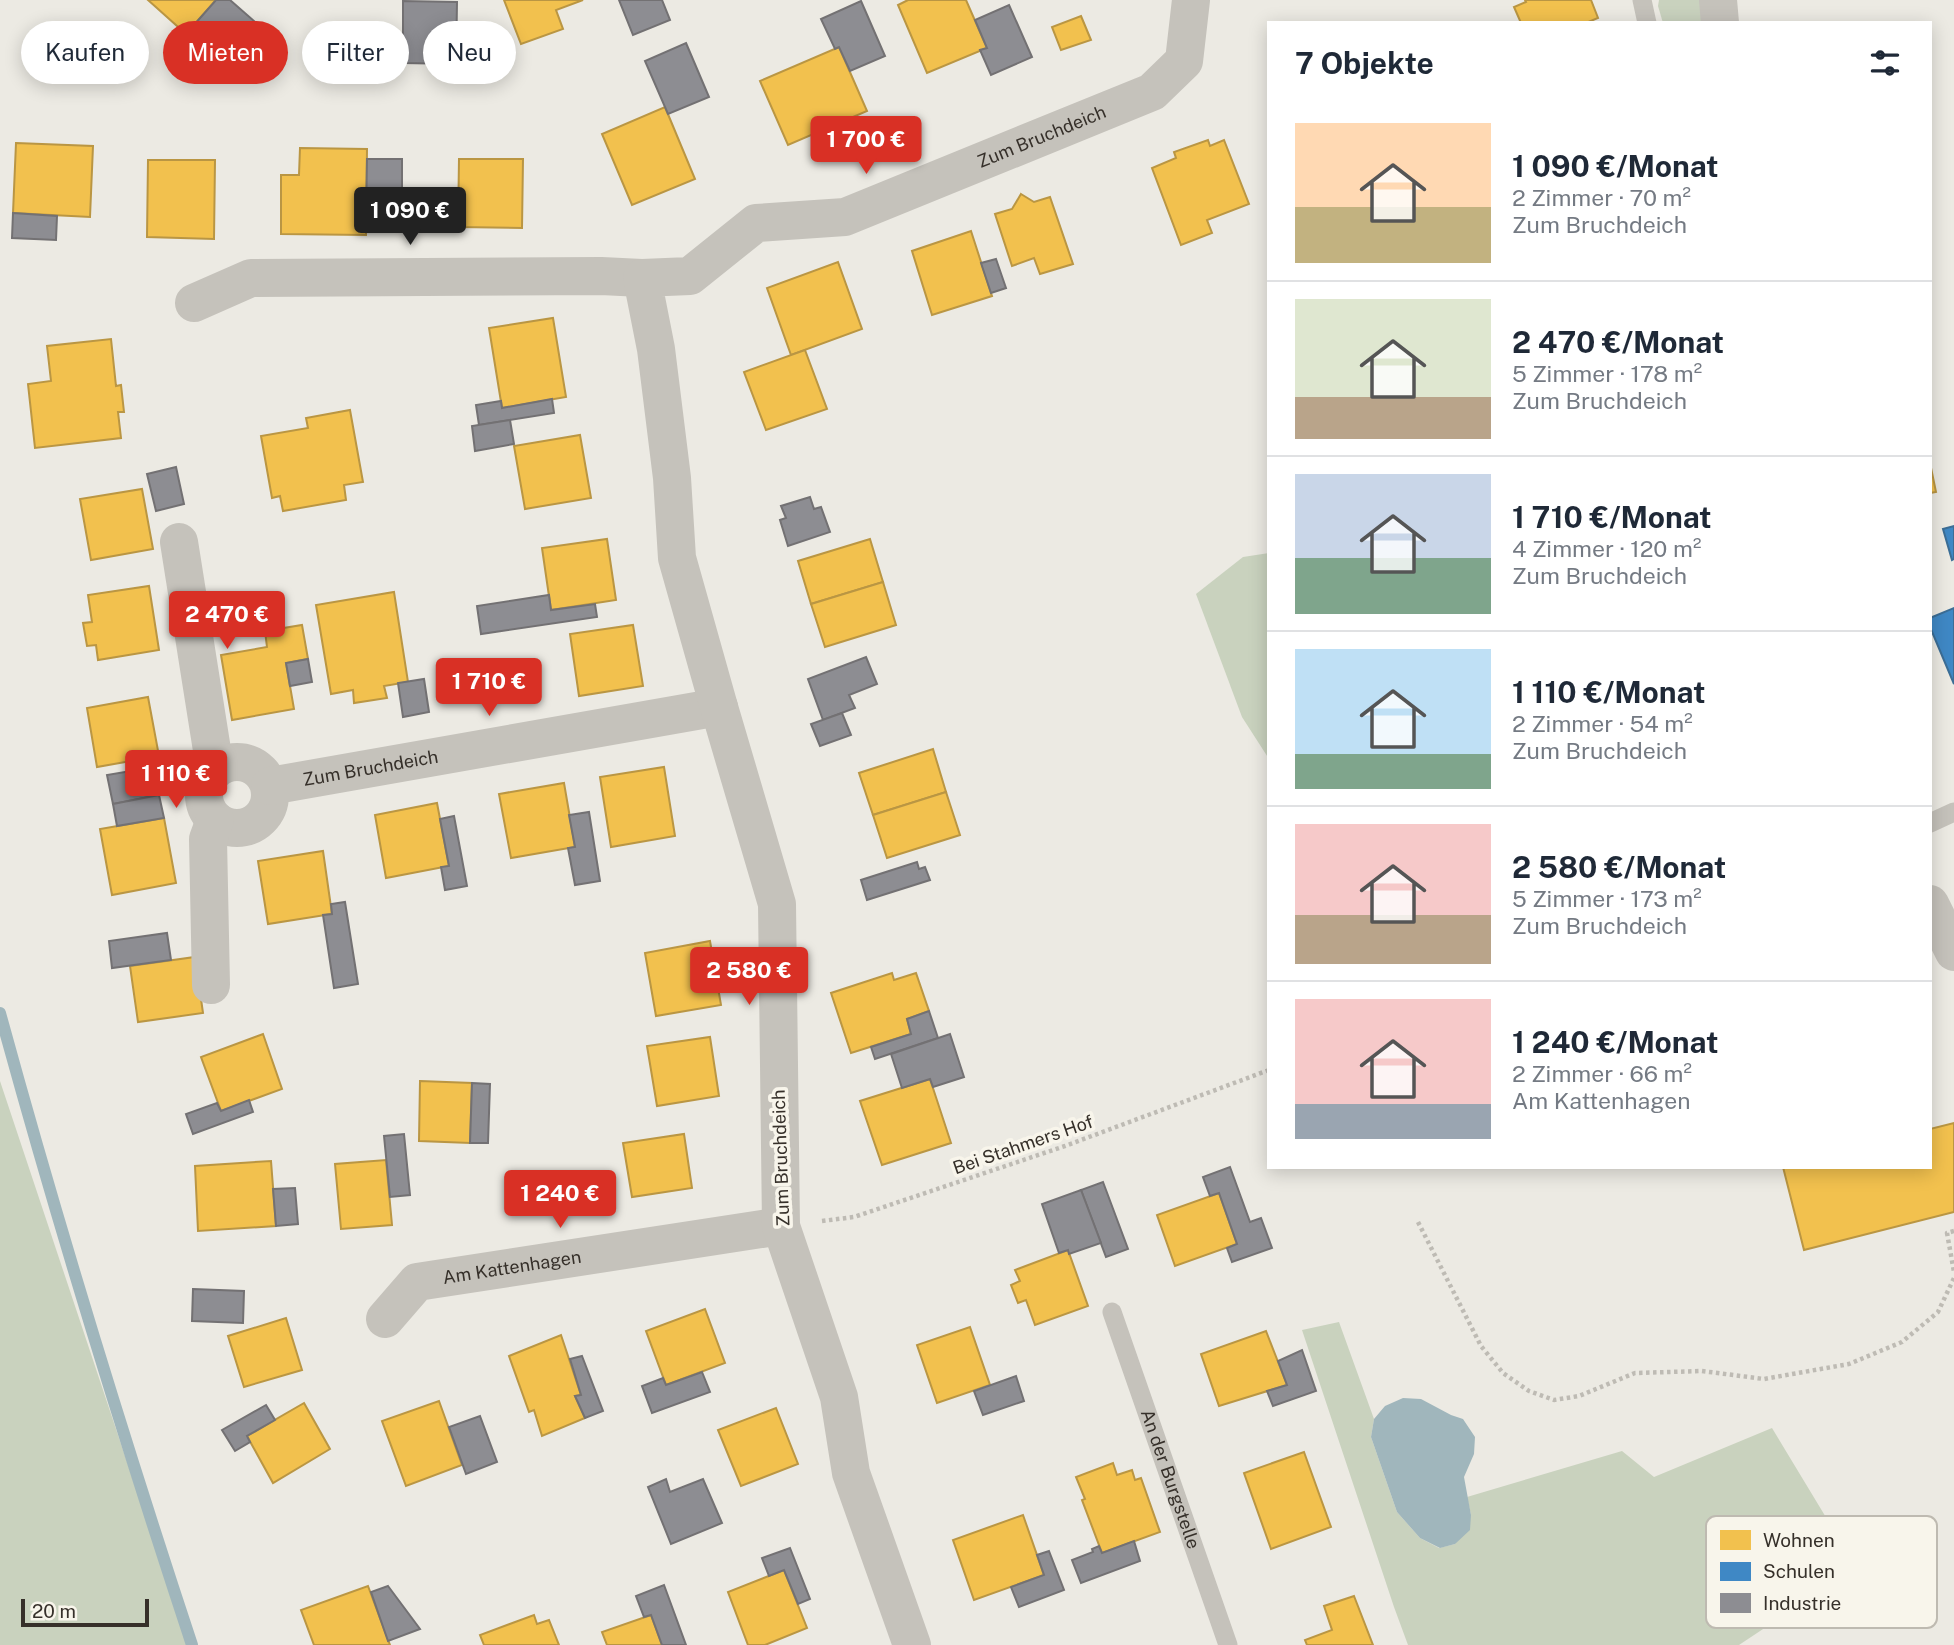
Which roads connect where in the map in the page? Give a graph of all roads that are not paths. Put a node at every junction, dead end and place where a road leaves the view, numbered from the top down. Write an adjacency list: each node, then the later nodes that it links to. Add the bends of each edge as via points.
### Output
1 (1191, 0): 6 (street, Zum Bruchdeich, via 1184,61 1152,92 845,217 756,223 690,276)
2 (1642, 0): 4 (lane)
3 (1718, 0): 5 (street)
4 (1647, 21)
5 (1720, 21)
6 (642, 278): 7 (street, Zum Bruchdeich, via 251,278); 9 (street, Zum Bruchdeich, via 656,349 677,558)
7 (194, 303)
8 (179, 542): 10 (street)
9 (719, 707): 11 (street, Zum Bruchdeich); 18 (street, Zum Bruchdeich, via 777,904)
10 (215, 769): 11 (street, via 231,761 248,762); 13 (street, via 203,794)
11 (271, 786): 13 (street, via 270,804 262,819 247,828 230,828)
12 (1954, 813): 14 (lane)
13 (215, 820): 17 (street, via 208,839)
14 (1932, 822)
15 (1932, 908): 16 (street)
16 (1954, 952)
17 (211, 985)
18 (781, 1226): 20 (street, Am Kattenhagen, via 417,1282); 21 (street, Zum Bruchdeich, via 839,1397 851,1473)
19 (1112, 1312): 22 (lane, An der Burgstelle)
20 (385, 1319)
21 (905, 1643)
22 (1228, 1645)

